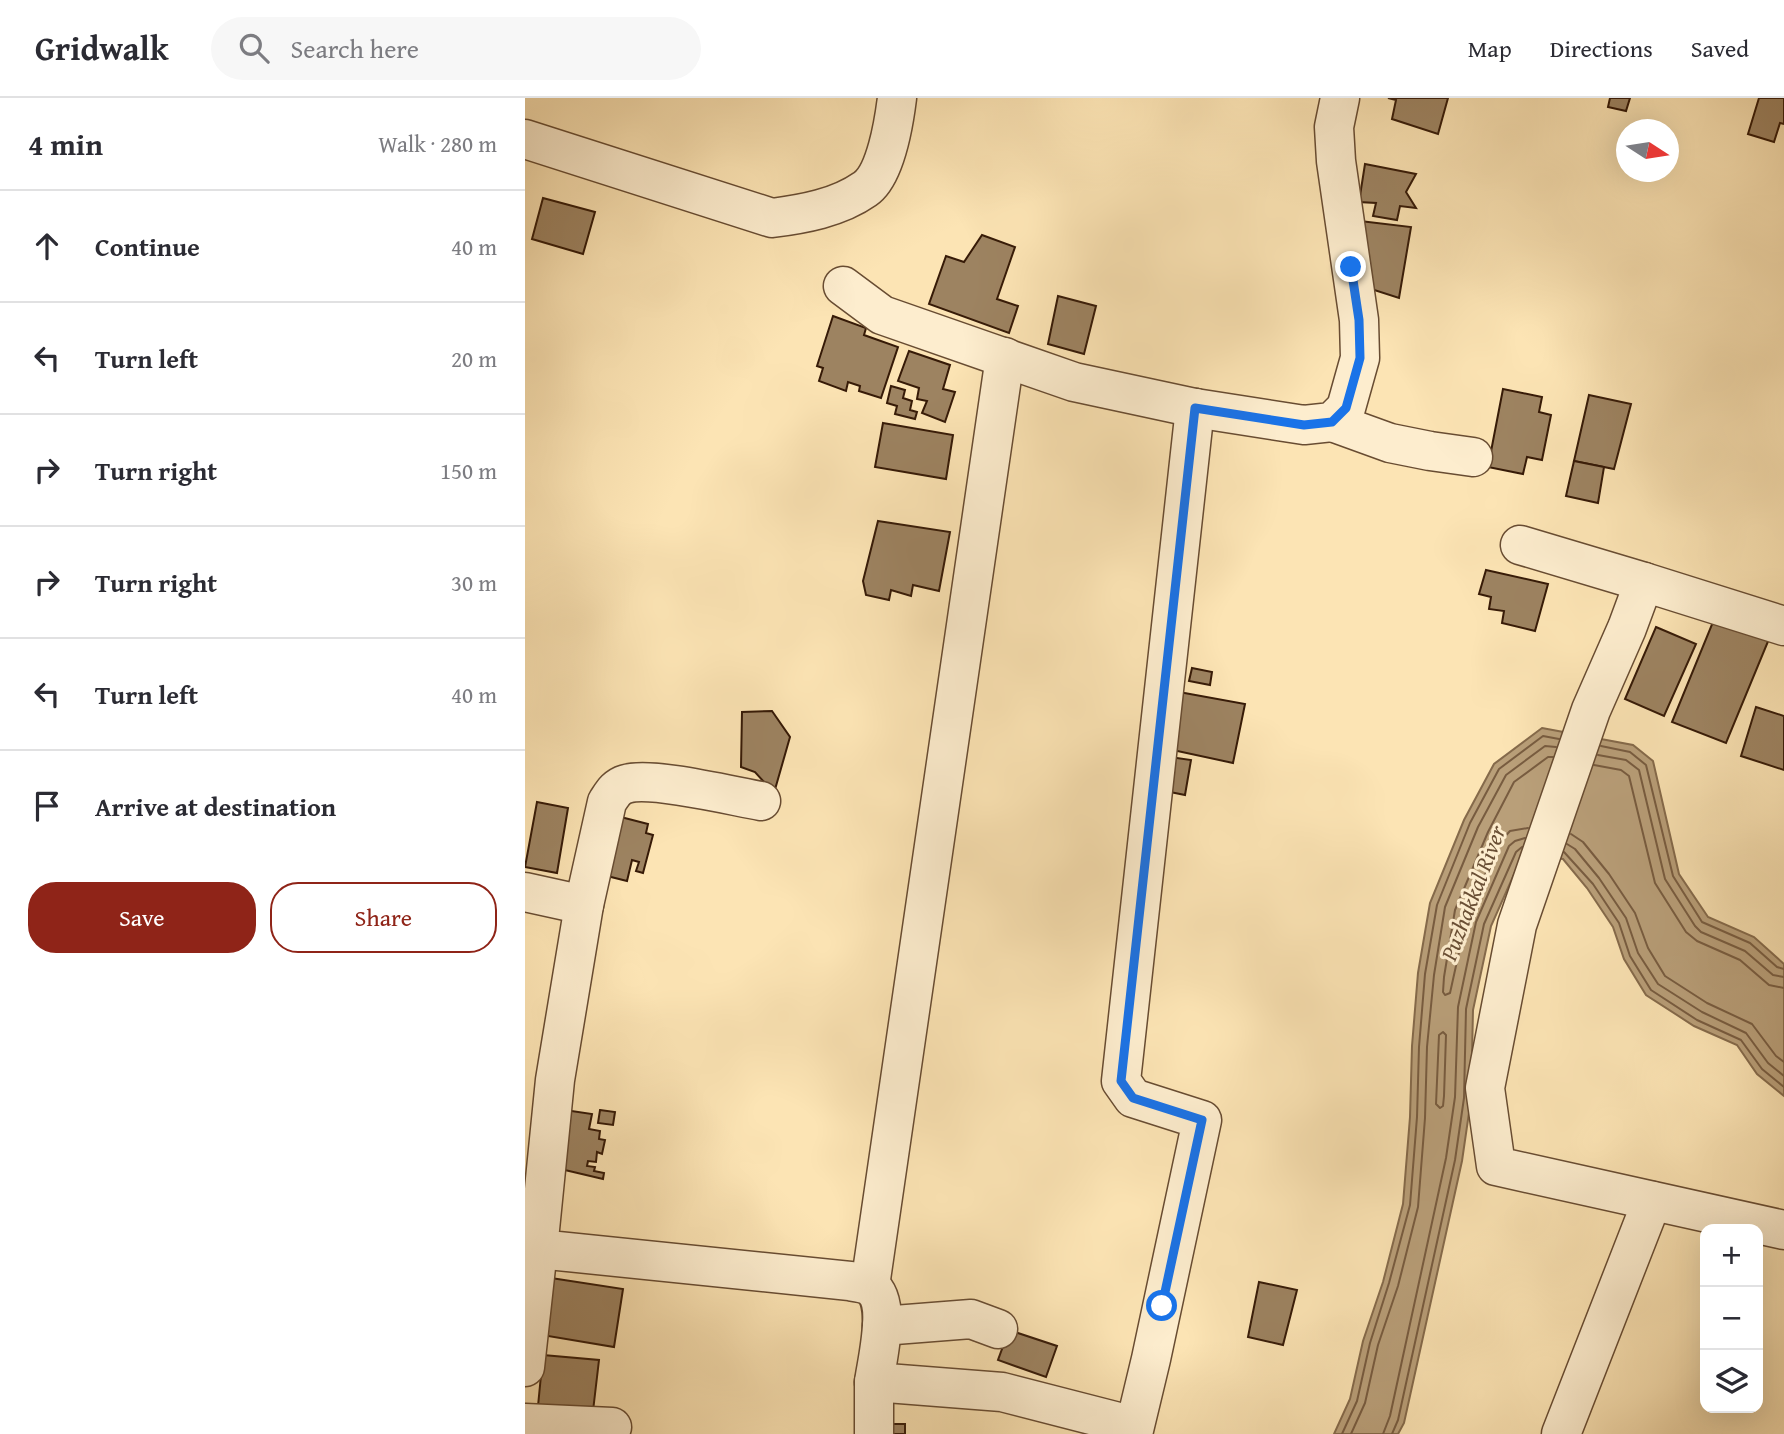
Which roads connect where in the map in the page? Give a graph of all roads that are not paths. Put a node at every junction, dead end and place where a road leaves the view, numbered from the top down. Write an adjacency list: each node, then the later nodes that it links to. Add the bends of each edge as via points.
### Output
1 (897, 98): 3 (street, via 884,160 867,188 808,213 772,218)
2 (1340, 98): 7 (street, via 1333,127 1360,358 1346,408)
3 (525, 139)
4 (842, 286): 5 (street, via 881,315)
5 (1005, 357): 6 (street, via 1074,382); 18 (street)
6 (1195, 408): 7 (street, via 1304,425); 25 (street, via 1121,1081 1133,1098 1202,1120)
7 (1332, 422): 8 (street, via 1390,443)
8 (1473, 457)
9 (1520, 545): 10 (street)
10 (1644, 582): 11 (street); 15 (street, via 1591,710 1517,925 1485,1088 1496,1166)
11 (1784, 626)
12 (761, 801): 14 (street, via 662,783 628,783 615,789 607,802)
13 (525, 892): 14 (street)
14 (584, 905): 17 (street, via 555,1080)
15 (1652, 1201): 16 (street); 27 (street)
16 (1784, 1230)
17 (538, 1249): 18 (street); 21 (street)
18 (870, 1286): 19 (street, via 879,1297)
19 (882, 1326): 20 (street, via 971,1320); 22 (street)
20 (997, 1329)
21 (525, 1367)
22 (874, 1382): 25 (street, via 1002,1392); 26 (street)
23 (525, 1423): 24 (street)
24 (612, 1427)
25 (1134, 1430)
26 (874, 1434)
27 (1561, 1434)

